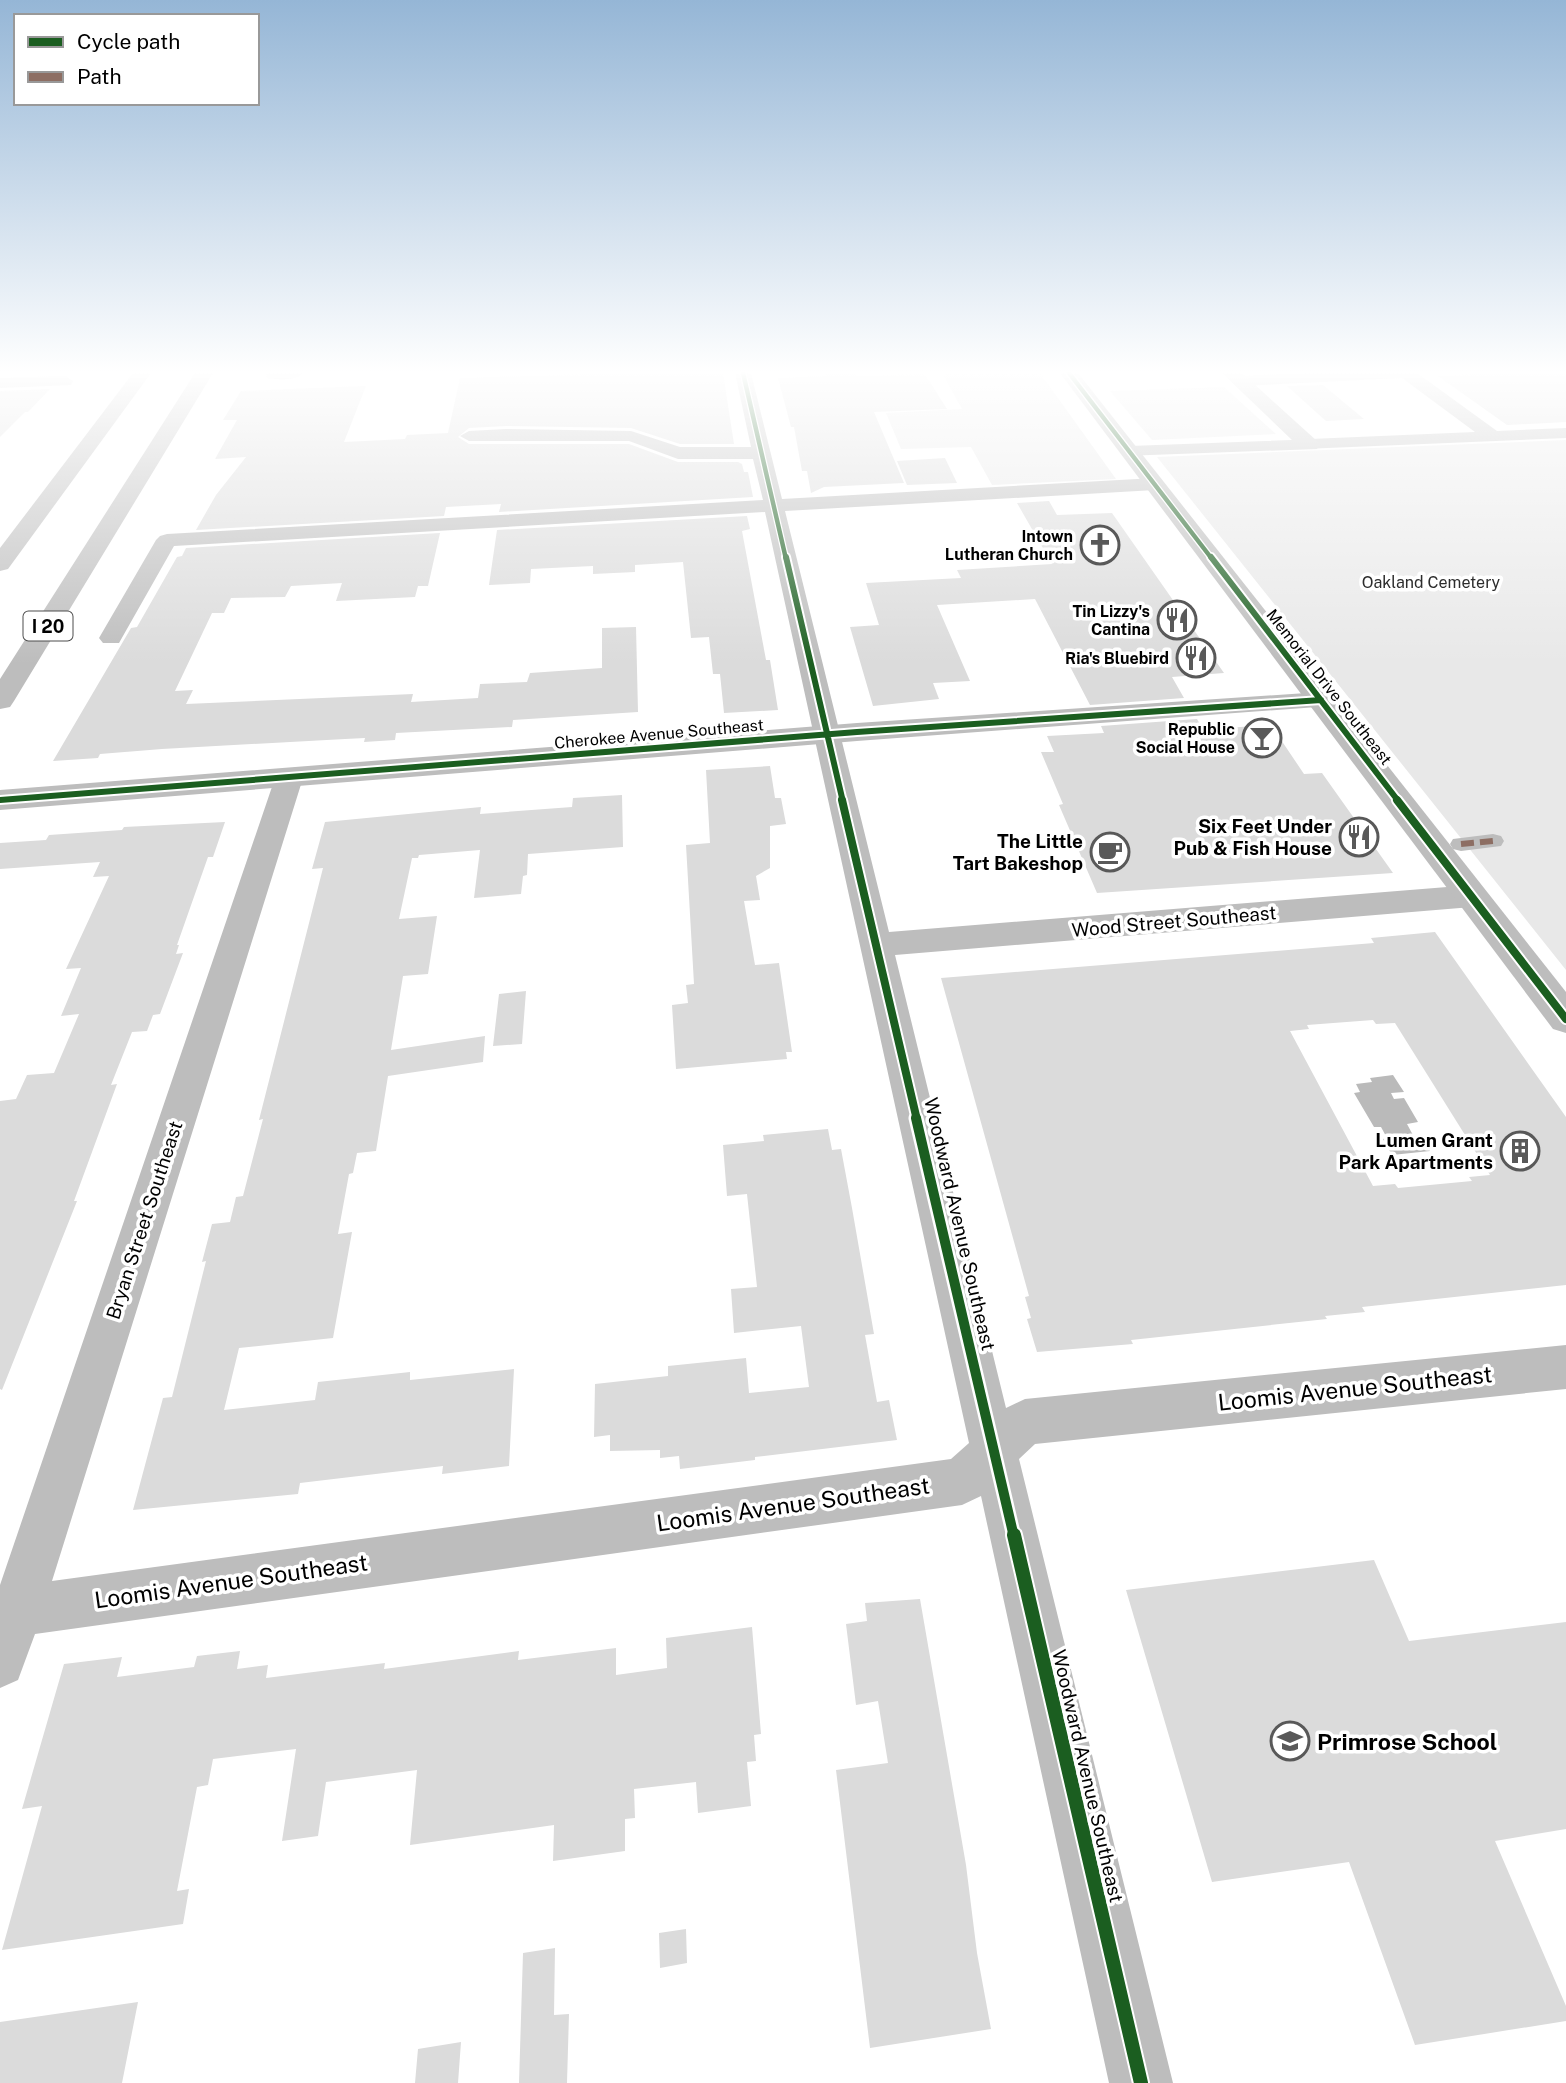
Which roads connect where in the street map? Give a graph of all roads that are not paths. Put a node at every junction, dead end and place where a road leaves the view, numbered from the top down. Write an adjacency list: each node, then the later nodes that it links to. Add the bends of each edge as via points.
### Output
1 (70, 470): 7 (main road)
2 (150, 470): 10 (main road, I 20)
3 (766, 470): 6 (street, Woodward Avenue Southeast)
4 (1144, 470): 5 (main road, Memorial Drive Southeast)
5 (1155, 484): 6 (street); 9 (main road, Memorial Drive Southeast)
6 (774, 506): 8 (street, via 167,540); 11 (street, Woodward Avenue Southeast)
7 (0, 564)
8 (111, 638)
9 (1321, 699): 11 (main road, Cherokee Avenue Southeast); 16 (main road, Memorial Drive Southeast)
10 (0, 701)
11 (827, 734): 12 (main road, Cherokee Avenue Southeast); 17 (street, Woodward Avenue Southeast)
12 (289, 778): 13 (main road, Cherokee Avenue Southeast); 21 (street, Bryan Street Southeast)
13 (0, 800)
14 (1493, 841): 15 (street)
15 (1461, 844)
16 (1472, 897): 17 (street, Wood Street Southeast); 18 (main road, Memorial Drive Southeast)
17 (877, 945): 20 (street, Woodward Avenue Southeast)
18 (1566, 1019)
19 (1566, 1367): 20 (street, Loomis Avenue Southeast, via 1025,1422)
20 (994, 1450): 21 (street, Loomis Avenue Southeast, via 962,1481); 23 (street, Woodward Avenue Southeast)
21 (8, 1612): 22 (street, Bryan Street Southeast)
22 (0, 1662)
23 (1141, 2083)

